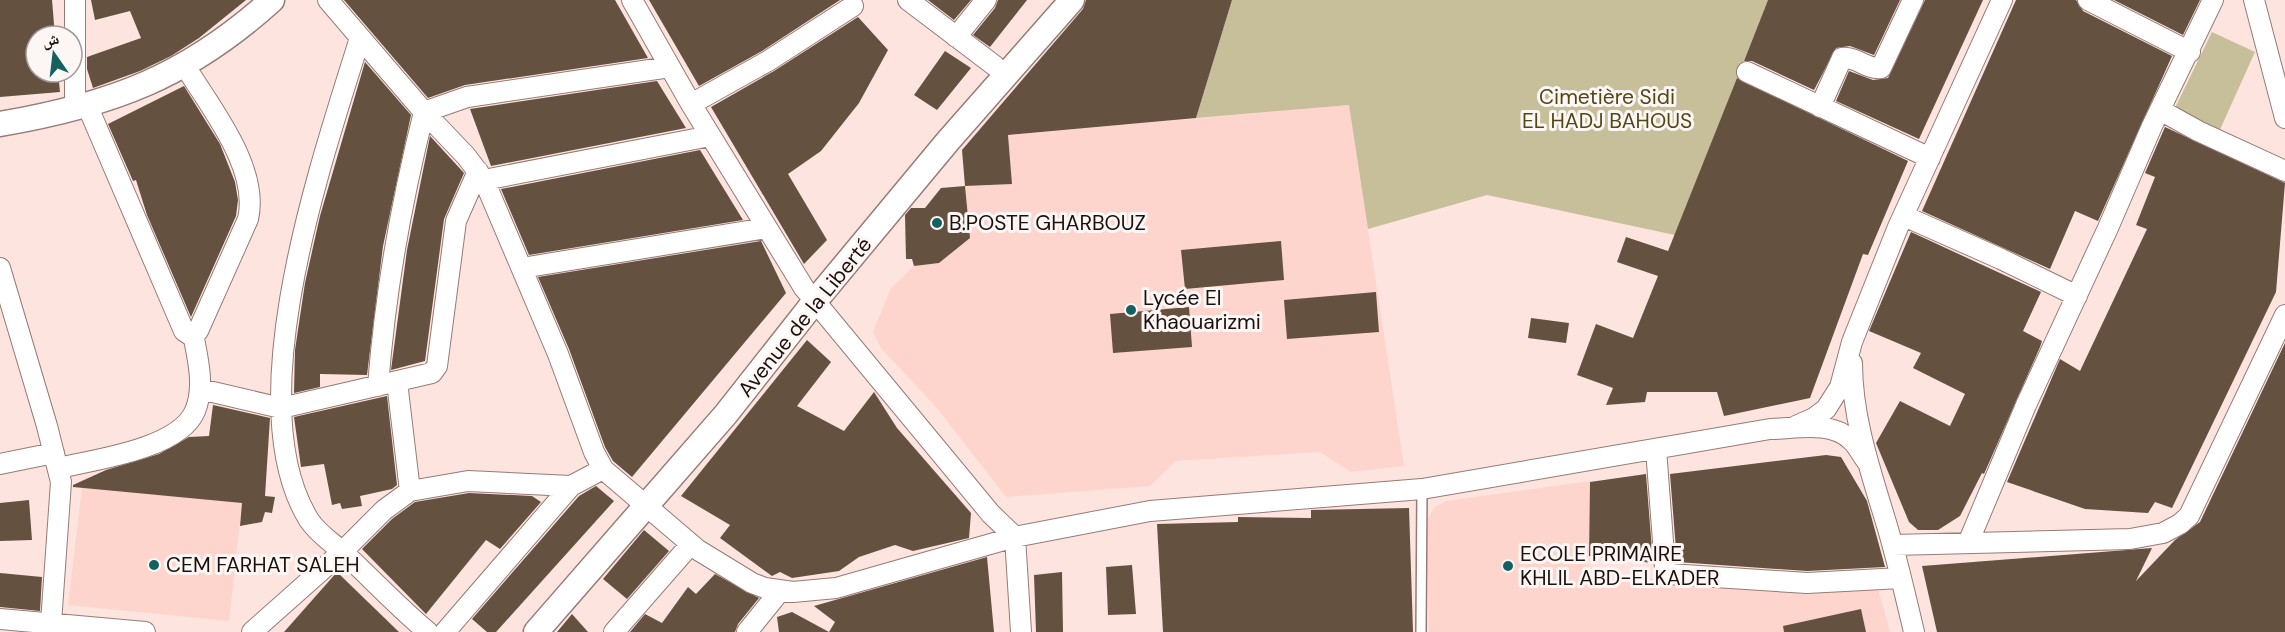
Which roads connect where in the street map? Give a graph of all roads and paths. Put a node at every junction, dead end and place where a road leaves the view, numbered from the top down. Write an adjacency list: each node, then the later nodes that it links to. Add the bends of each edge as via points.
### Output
1 (75, 0): 23 (street)
2 (328, 0): 16 (street)
3 (632, 0): 20 (street)
4 (908, 0): 15 (street)
5 (986, 0): 15 (street)
6 (1050, 0): 19 (street, Avenue de la Liberté)
7 (1072, 0): 37 (street, Avenue de la Liberté)
8 (1913, 0): 24 (street, via 1881,68 1842,58)
9 (2002, 0): 30 (street)
10 (2088, 0): 17 (street)
11 (2213, 0): 17 (street)
12 (2254, 0): 27 (street)
13 (855, 2): 22 (street, via 768,61)
14 (261, 4): 18 (street)
15 (956, 37): 19 (street)
16 (360, 38): 26 (street); 44 (street, via 299,260 282,354)
17 (2190, 52): 25 (street)
18 (185, 66): 23 (street); 40 (street, via 242,160 249,208 248,219 198,331)
19 (995, 66): 37 (street, Avenue de la Liberté)
20 (670, 68): 22 (street); 26 (street, via 467,97)
21 (1747, 72): 24 (street)
22 (691, 104): 29 (street)
23 (81, 107): 28 (street); 40 (street, via 184,331)
24 (1820, 107): 30 (street)
25 (2160, 110): 31 (street); 38 (street)
26 (424, 112): 32 (street); 42 (street, via 391,262)
27 (2285, 118)
28 (0, 124)
29 (710, 136): 32 (street); 34 (street)
30 (1930, 158): 33 (street)
31 (2285, 171)
32 (481, 176): 36 (street); 42 (street, via 456,221 437,366 428,375)
33 (1904, 216): 38 (street); 41 (street)
34 (767, 228): 36 (street); 37 (street)
35 (0, 268): 47 (street)
36 (522, 268): 50 (street)
37 (810, 294): 54 (street, Avenue de la Liberté); 55 (street, via 991,514)
38 (2077, 296): 56 (street)
39 (2285, 315): 56 (street, via 2212,471 2189,516 2180,524 2130,539)
40 (193, 334): 43 (street)
41 (1852, 342): 45 (street, via 1834,398 1814,418); 48 (street, via 1853,392)
42 (388, 384): 44 (street); 53 (street)
43 (200, 389): 44 (street); 47 (street, via 195,412 169,437 125,452)
44 (281, 408): 59 (street, via 286,462 298,498 318,532)
45 (1788, 429): 46 (street); 48 (street, via 1838,431 1851,439)
46 (1656, 449): 52 (street); 60 (street, via 1665,568 1670,574 1807,583)
47 (56, 461): 49 (street); 63 (street, via 61,482)
48 (1868, 463): 58 (street)
49 (0, 464)
50 (603, 469): 51 (street); 54 (street)
51 (571, 486): 53 (street, via 468,481); 67 (street)
52 (1422, 489): 55 (street, via 1150,511); 73 (lane)
53 (410, 491): 59 (street, via 384,510)
54 (643, 502): 57 (street); 68 (street, Avenue de la Liberté); 69 (street, Avenue de la Liberté)
55 (1015, 537): 61 (street, via 865,581 809,592); 72 (street)
56 (1968, 543): 58 (street)
57 (691, 544): 61 (street, via 752,583); 70 (street)
58 (1893, 545): 60 (street)
59 (342, 552): 64 (street); 66 (street)
60 (1901, 578): 74 (street)
61 (780, 591): 71 (street)
62 (0, 619): 63 (street)
63 (51, 623): 65 (street)
64 (425, 631)
65 (145, 632)
66 (252, 632)
67 (445, 632)
68 (520, 632)
69 (536, 632)
70 (615, 632)
71 (747, 632)
72 (1021, 632)
73 (1421, 632)
74 (1914, 632)

